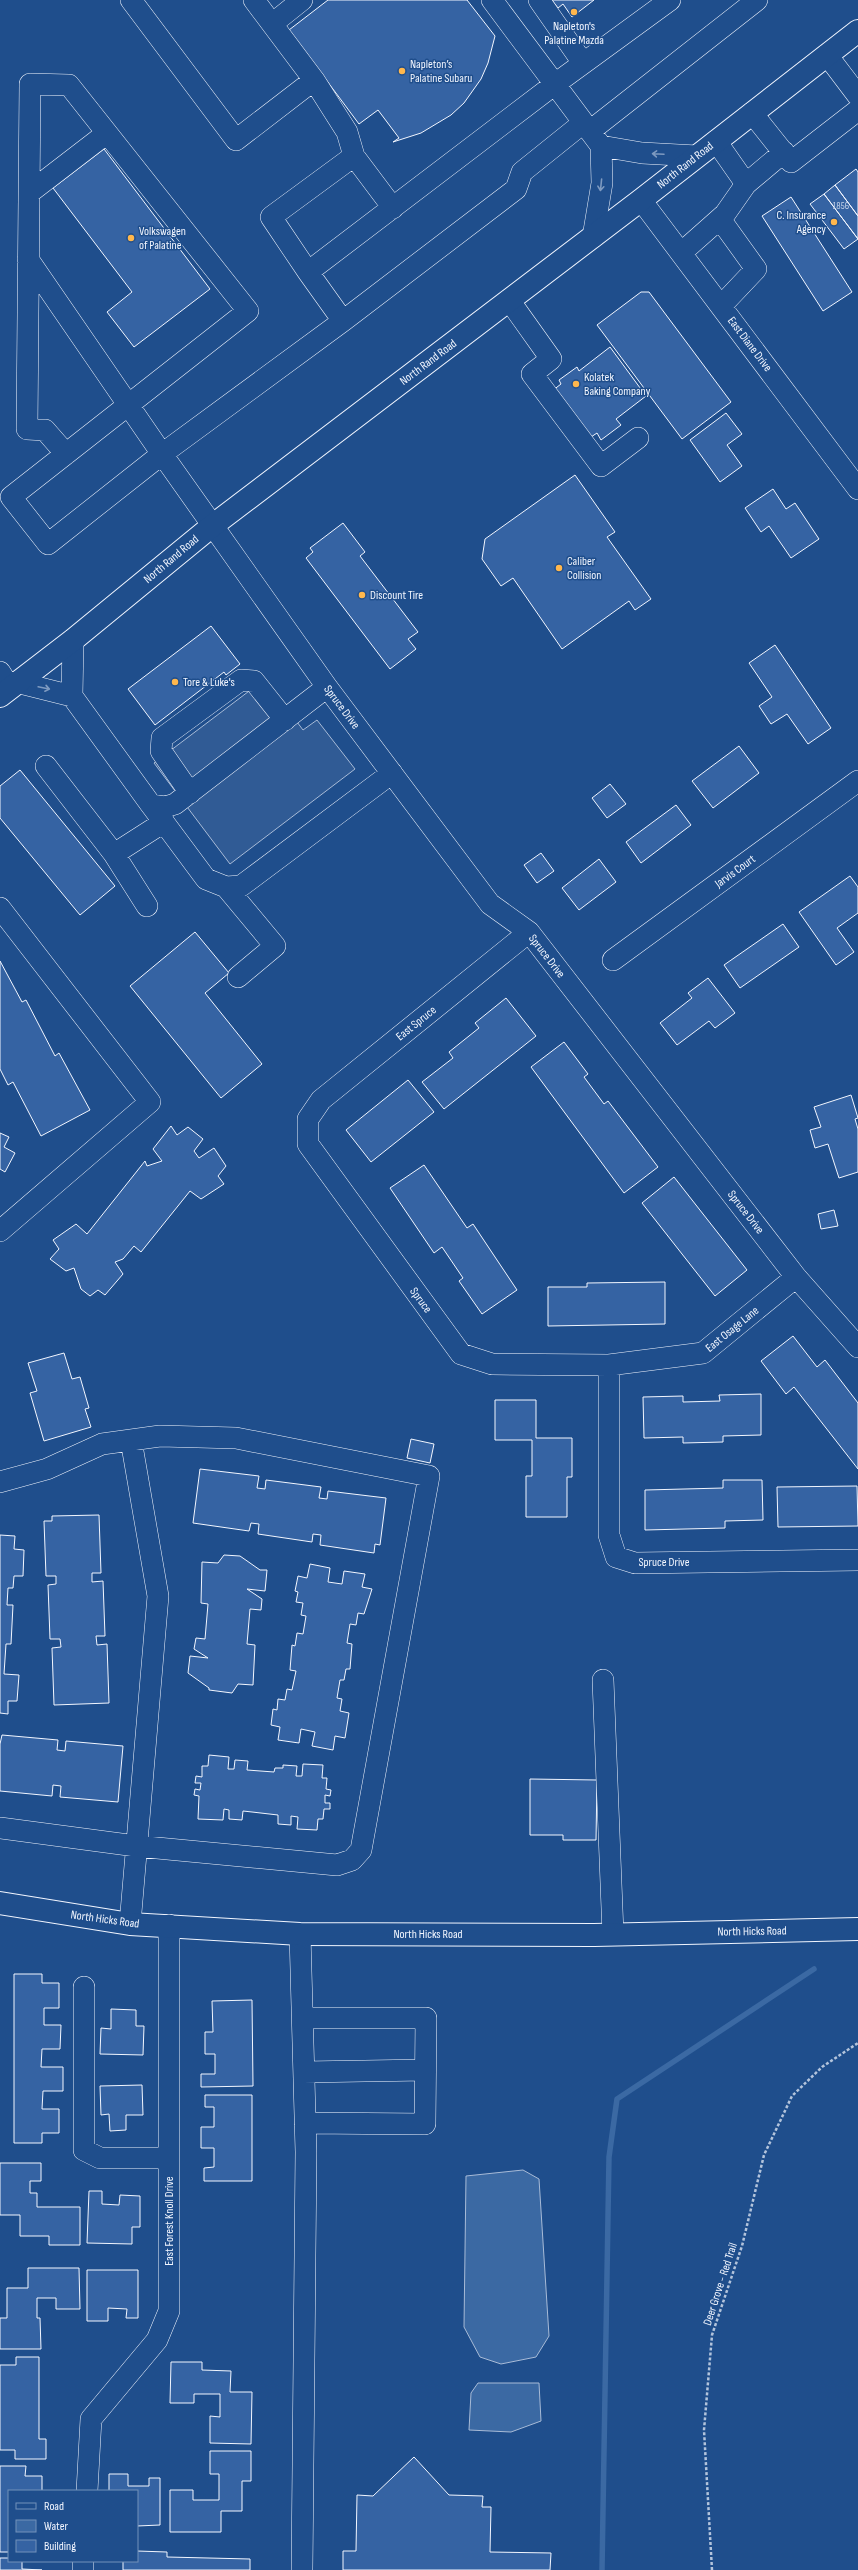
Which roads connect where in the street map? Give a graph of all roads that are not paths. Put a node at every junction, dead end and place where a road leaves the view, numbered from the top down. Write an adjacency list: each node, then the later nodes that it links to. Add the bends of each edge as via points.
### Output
1 (131, 0): 12 (street, via 236,140)
2 (254, 0): 8 (street)
3 (302, 0): 8 (street)
4 (492, 0): 13 (street)
5 (539, 0): 11 (street)
6 (670, 0): 11 (street)
7 (757, 0): 18 (street)
8 (272, 24): 12 (street)
9 (858, 31): 10 (main road, North Rand Road)
10 (827, 55): 14 (street); 16 (main road, North Rand Road)
11 (583, 63): 13 (street)
12 (314, 80): 21 (street, via 347,132)
13 (555, 84): 18 (street); 26 (street)
14 (858, 96)
15 (858, 110): 20 (street, via 791,162)
16 (752, 113): 19 (main road, North Rand Road); 20 (street)
17 (107, 133): 24 (street); 24 (street, via 69,85 30,84); 35 (street, via 248,311)
18 (592, 134): 22 (street, one-way to 18, via 642,153); 28 (street, one-way to 28, via 602,183); 34 (street, via 522,172 516,189)
19 (716, 141): 22 (main road, North Rand Road); 23 (street)
20 (784, 152): 23 (street)
21 (354, 156): 26 (street); 31 (street, via 271,217)
22 (697, 156): 25 (main road, North Rand Road)
23 (746, 184): 27 (street)
24 (29, 193): 30 (street)
25 (641, 200): 28 (main road, North Rand Road); 29 (street, East Diane Drive)
26 (393, 208): 31 (street)
27 (720, 219): 29 (street); 33 (street, via 756,269)
28 (593, 237): 32 (main road, North Rand Road)
29 (681, 253): 33 (street, East Diane Drive)
30 (28, 259): 35 (street, Spruce Drive); 37 (street, via 26,429 45,430)
31 (308, 272): 34 (street)
32 (509, 300): 36 (street, via 551,359 532,374 601,466); 40 (main road, North Rand Road)
33 (721, 306): 39 (street, East Diane Drive)
34 (343, 321): 38 (street)
35 (129, 405): 37 (street); 38 (street, Spruce Drive)
36 (638, 438)
37 (66, 454): 38 (street, via 11,497 48,544)
38 (162, 454): 40 (street, Spruce Drive)
39 (858, 489)
40 (212, 526): 41 (main road, North Rand Road); 43 (street, Spruce Drive)
41 (73, 640): 42 (main road, North Rand Road); 44 (street)
42 (7, 684): 44 (street, one-way to 44)
43 (327, 687): 45 (street); 47 (street, Spruce Drive)
44 (72, 696): 50 (street)
45 (284, 720): 49 (street); 49 (street, via 254,681 241,680 162,738 161,751)
46 (46, 766): 52 (street)
47 (392, 773): 53 (street, via 241,886); 56 (street, Spruce Drive, via 490,904)
48 (858, 781): 57 (street, Jarvis Court)
49 (190, 792): 50 (street, via 176,804 165,807)
50 (151, 805): 51 (street)
51 (164, 822): 52 (street); 53 (street, via 206,879)
52 (114, 854): 54 (street)
53 (226, 887): 58 (street, via 278,941)
54 (147, 906)
55 (0, 908): 60 (street, via 150,1102)
56 (529, 932): 59 (street, East Spruce, via 321,1100); 61 (street, Spruce Drive)
57 (613, 960)
58 (238, 976)
59 (308, 1119): 63 (street, Spruce, via 308,1144 461,1354 492,1364)
60 (0, 1231)
61 (796, 1276): 62 (street, Spruce Drive); 63 (street, East Osage Lane, via 703,1353)
62 (858, 1347)
63 (609, 1366): 66 (street, Spruce Drive, via 609,1535 616,1557 635,1563)
64 (131, 1440): 65 (street, via 102,1444 47,1469); 69 (street, via 158,1596); 69 (street, via 160,1436 236,1438 429,1476 361,1850 352,1860 337,1865)
65 (0, 1482)
66 (858, 1560)
67 (603, 1680): 75 (street)
68 (0, 1828): 69 (street)
69 (136, 1846): 71 (street)
70 (0, 1903): 71 (main road, North Hicks Road)
71 (130, 1924): 72 (main road, North Hicks Road)
72 (168, 1925): 74 (main road, North Hicks Road); 81 (street, East Forest Knoll Drive)
73 (858, 1929): 75 (main road, North Hicks Road)
74 (300, 1934): 75 (main road, North Hicks Road); 77 (street)
75 (612, 1934)
76 (84, 1987): 81 (street, via 84,2150 100,2158)
77 (303, 2018): 78 (street, via 426,2018); 79 (street)
78 (425, 2070): 79 (street); 80 (street, via 425,2124)
79 (304, 2072): 80 (street)
80 (305, 2123): 83 (street)
81 (169, 2158): 82 (street, East Forest Knoll Drive, via 169,2311 157,2340 92,2419)
82 (87, 2490)
83 (302, 2570)

